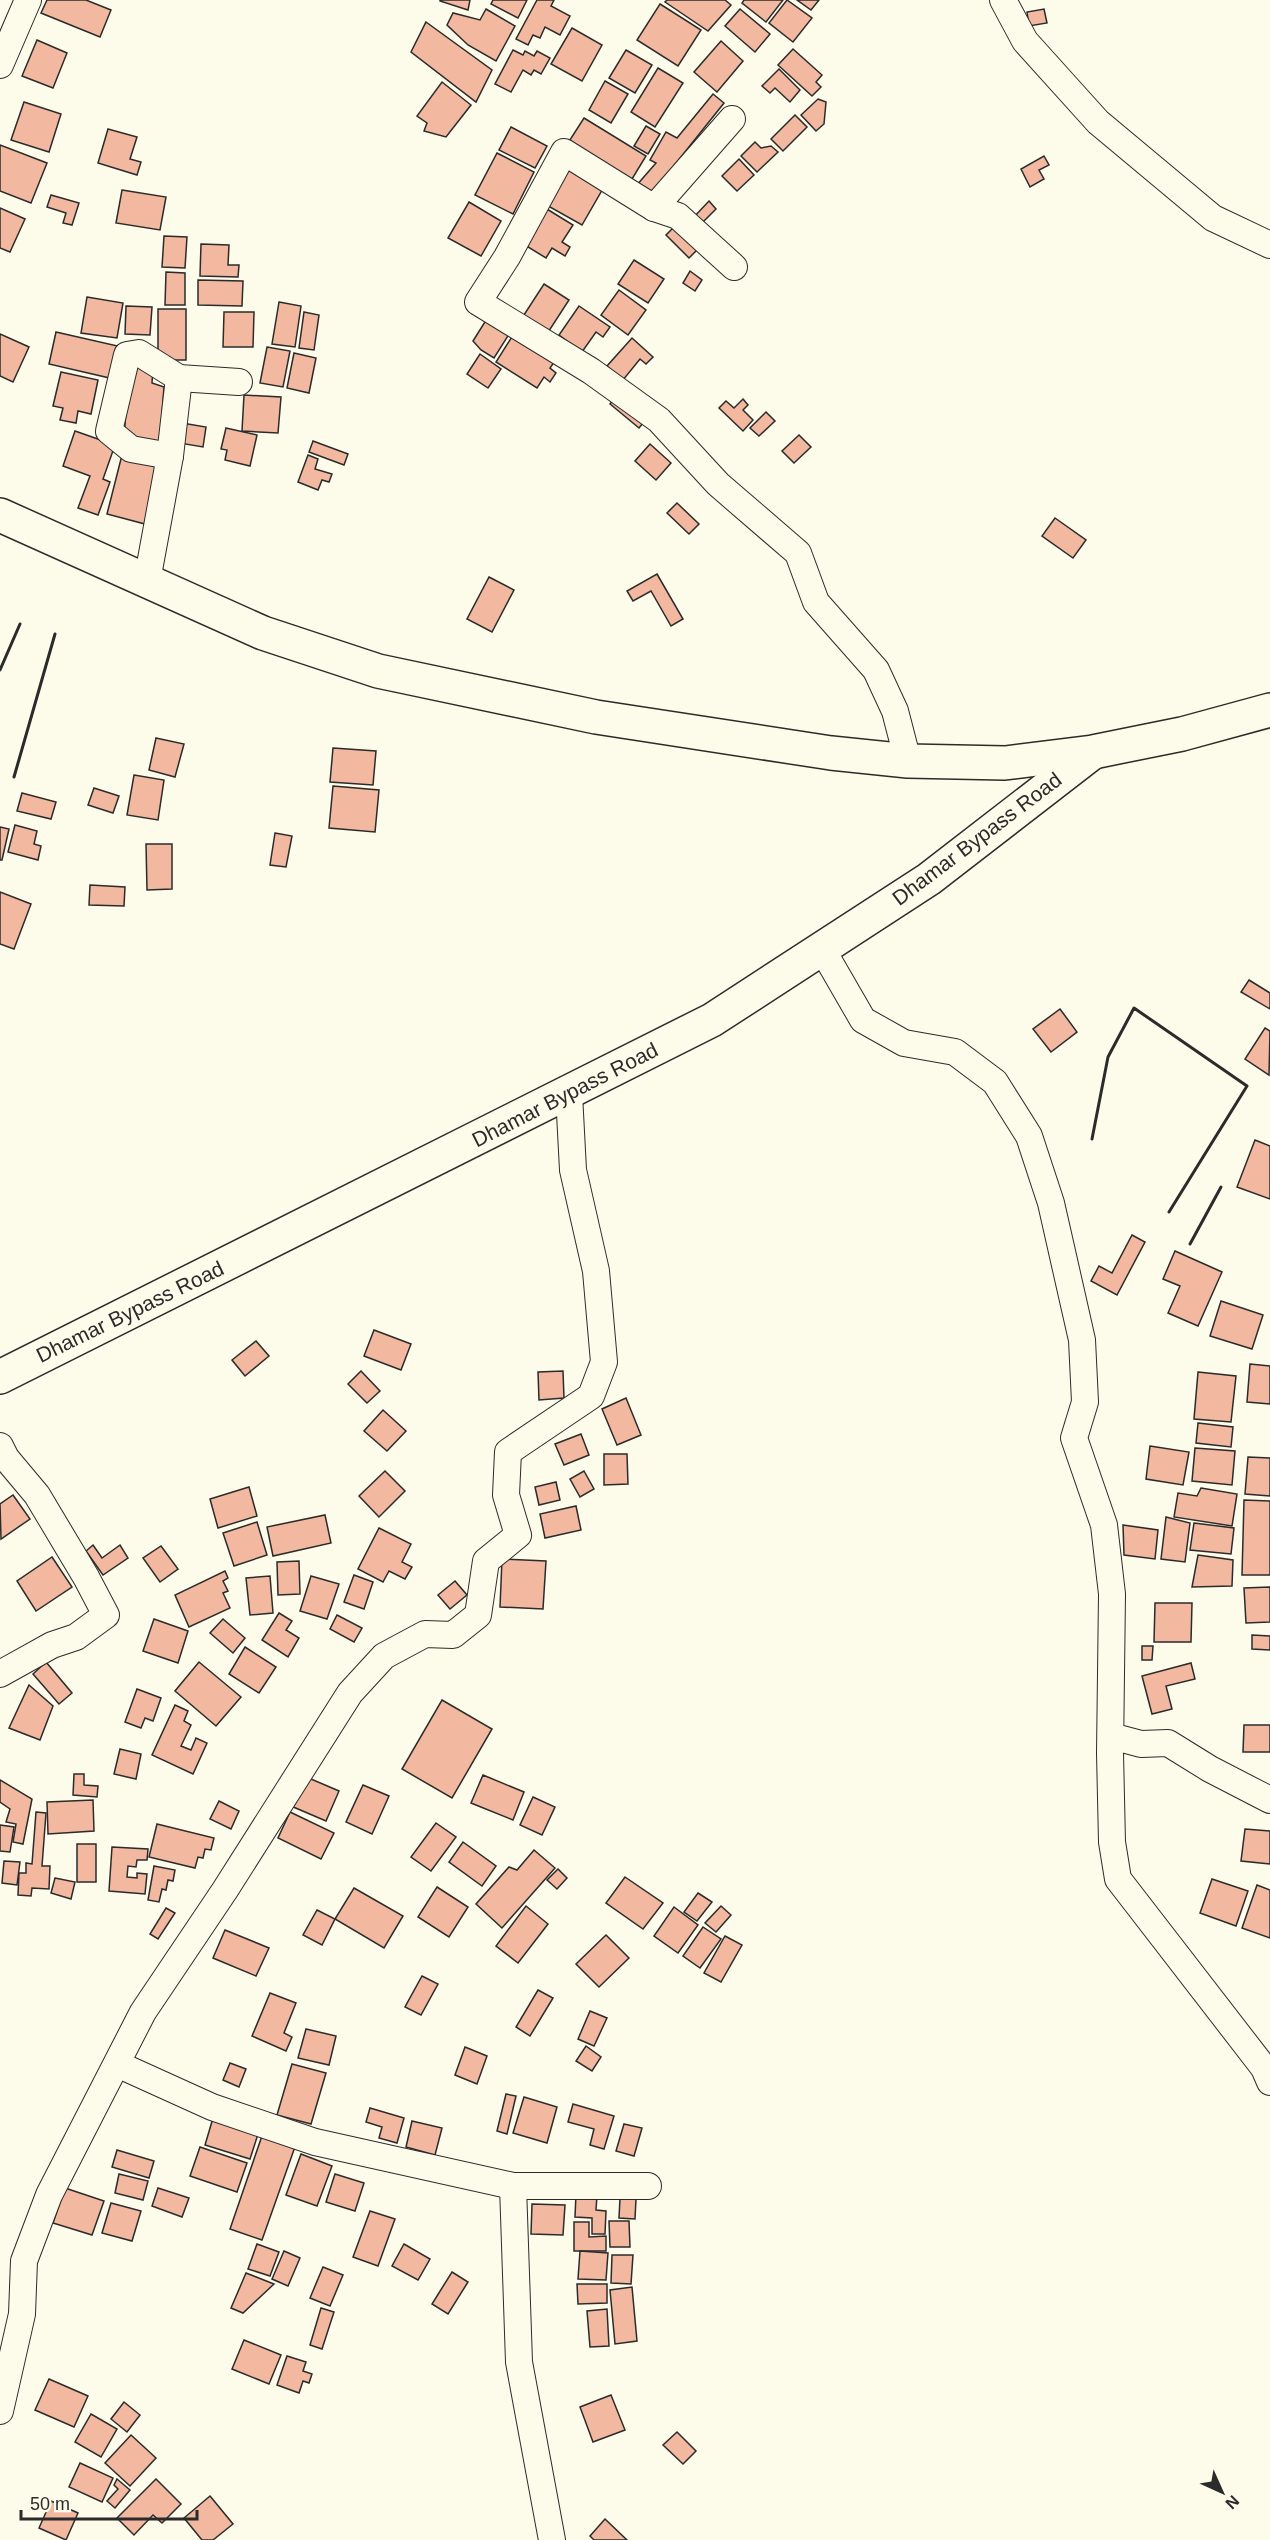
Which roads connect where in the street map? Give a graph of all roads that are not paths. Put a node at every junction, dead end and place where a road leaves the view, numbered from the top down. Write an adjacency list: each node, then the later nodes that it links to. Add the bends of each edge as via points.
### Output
1 (28, 0): 3 (street)
2 (1004, 0): 6 (street, via 1025,41 1098,122 1213,218)
3 (0, 65)
4 (732, 119): 5 (street)
5 (654, 208): 7 (street, via 678,216); 15 (street, via 564,152 478,302 591,371 659,420 718,484 798,553 816,602 876,670 895,711)
6 (1270, 245)
7 (734, 267)
8 (179, 378): 9 (street); 10 (street); 10 (street, via 139,353 127,355 109,431 130,449)
9 (239, 382)
10 (170, 456): 12 (street)
11 (0, 515): 12 (main road)
12 (147, 580): 15 (main road, via 263,633 378,670 596,717)
13 (1270, 710): 14 (main road, via 1182,734)
14 (1093, 752): 15 (main road, via 1005,763); 16 (main road, Dhamar Bypass Road, via 929,879)
15 (908, 761)
16 (822, 949): 17 (main road, Dhamar Bypass Road, via 712,1020); 21 (street, via 863,1020 904,1043 955,1052 995,1082 1029,1136 1051,1203 1082,1340 1084,1402 1074,1438 1104,1525 1111,1583)
17 (569, 1094): 18 (main road, Dhamar Bypass Road); 23 (street, via 573,1170 596,1270 604,1362 591,1396 508,1452 506,1495 518,1535 486,1561 477,1615 453,1635 425,1634 384,1656 350,1693 143,2012)
18 (0, 1377)
19 (0, 1446): 20 (street, via 37,1495 106,1615 76,1637 52,1645)
20 (0, 1674)
21 (1111, 1736): 22 (street, via 1141,1744 1168,1743); 24 (street, via 1112,1842 1118,1880 1264,2068)
22 (1270, 1800)
23 (117, 2064): 25 (street, via 212,2107 315,2142); 28 (street, via 49,2195 24,2261)
24 (1270, 2082)
25 (513, 2186): 26 (street); 30 (street, via 519,2362)
26 (648, 2186)
27 (0, 2298): 28 (street)
28 (22, 2314): 29 (street)
29 (0, 2411)
30 (552, 2540)

